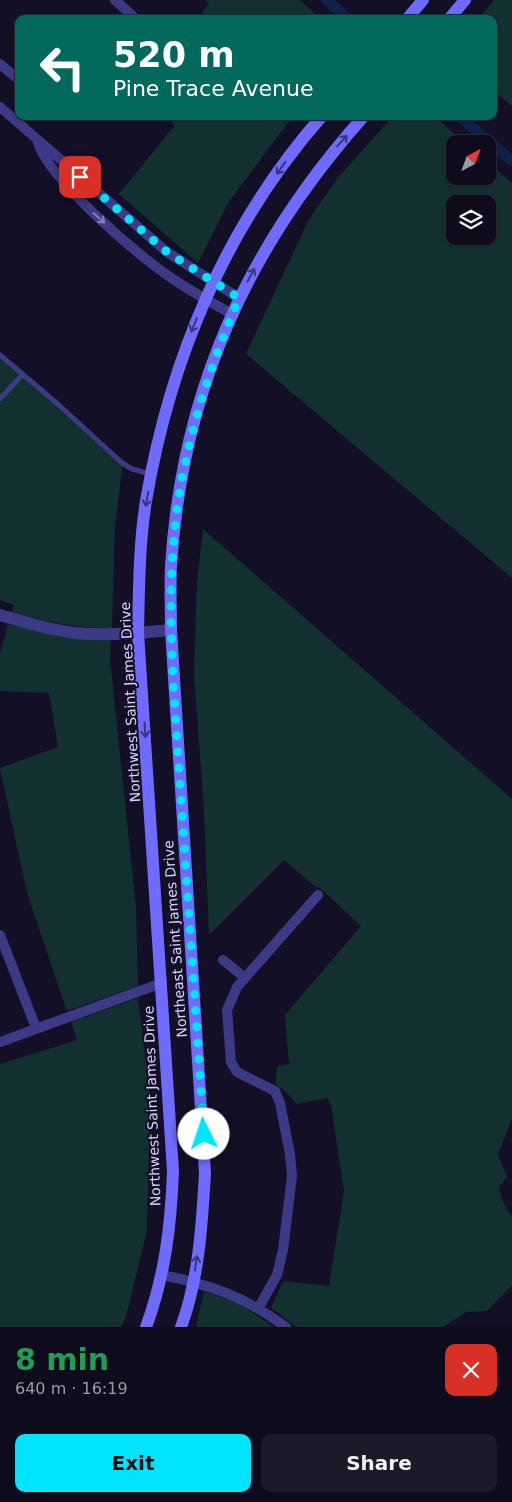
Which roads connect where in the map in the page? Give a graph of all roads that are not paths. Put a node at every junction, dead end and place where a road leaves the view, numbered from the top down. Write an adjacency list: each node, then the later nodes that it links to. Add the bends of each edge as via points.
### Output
1 (115, 0): 4 (street)
2 (423, 0): 5 (main road)
3 (465, 0): 6 (main road)
4 (132, 15)
5 (410, 15)
6 (452, 15)
7 (0, 64): 8 (street)
8 (15, 77)
9 (0, 107): 12 (street)
10 (319, 120): 13 (main road, Northwest Saint James Drive, one-way to 13, via 247,218)
11 (361, 120): 14 (main road, Northeast Saint James Drive, one-way to 11, via 271,239 303,190)
12 (36, 140): 13 (street, via 167,252); 15 (street, one-way to 15, via 50,164 83,204 160,270)
13 (212, 282): 14 (street); 15 (main road, Northwest Saint James Drive)
14 (239, 298): 16 (main road, Northeast Saint James Drive)
15 (205, 299): 16 (street); 20 (main road, Northwest Saint James Drive, one-way to 20, via 176,372)
16 (232, 314): 22 (main road, Northeast Saint James Drive, via 203,392 184,467 171,566)
17 (0, 355): 18 (lane)
18 (22, 374): 19 (lane); 20 (lane, via 122,463)
19 (0, 399)
20 (151, 474): 23 (main road, Northwest Saint James Drive, one-way to 23, via 139,567)
21 (0, 616): 23 (street, via 74,633)
22 (171, 630): 23 (street); 32 (main road, Northeast Saint James Drive, one-way to 22, via 202,1218 204,1134)
23 (138, 633): 28 (main road, Northwest Saint James Drive, one-way to 28)
24 (318, 895): 27 (street)
25 (0, 936): 29 (street)
26 (223, 960): 27 (street)
27 (245, 978): 33 (street, via 231,997 227,1010 231,1062 237,1072 275,1092 280,1102 292,1176 277,1275)
28 (162, 983): 29 (street); 31 (main road, Northwest Saint James Drive, via 173,1171 172,1215)
29 (36, 1028): 30 (street)
30 (0, 1042)
31 (162, 1275): 32 (street); 34 (main road, Northwest Saint James Drive)
32 (194, 1282): 33 (street); 35 (main road, Northeast Saint James Drive)
33 (259, 1307): 36 (street)
34 (146, 1327)
35 (181, 1327)
36 (286, 1327)

